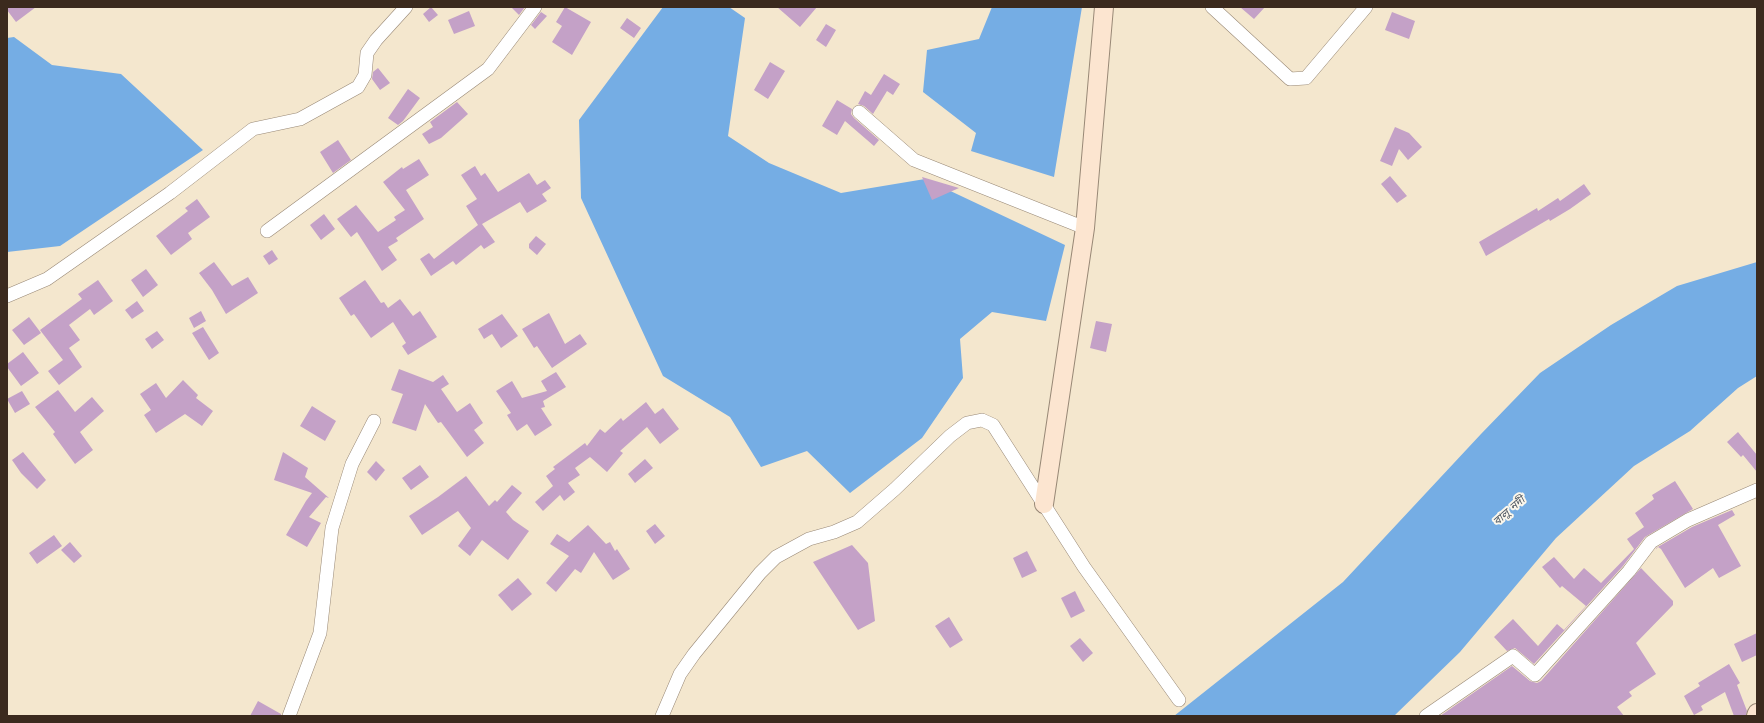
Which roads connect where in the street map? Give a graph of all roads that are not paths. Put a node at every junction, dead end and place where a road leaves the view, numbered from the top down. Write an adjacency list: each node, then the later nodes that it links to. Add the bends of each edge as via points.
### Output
1 (406, 7): 9 (street, via 367,53 365,75 358,87 300,119 253,129 170,193 47,279)
2 (535, 7): 8 (street, via 488,69)
3 (1104, 7): 7 (street)
4 (1212, 7): 5 (street, via 1290,79 1306,78)
5 (1366, 7)
6 (859, 112): 7 (street, via 914,160)
7 (1085, 228): 12 (street)
8 (267, 231)
9 (7, 296)
10 (374, 421): 15 (street, via 352,464 332,528 320,633)
11 (1757, 490): 17 (street, via 1688,520 1651,542 1536,675 1513,656)
12 (1044, 504): 13 (street, via 1084,567); 16 (street, via 993,426 982,420 967,423 857,522 809,539 776,557 694,654 675,683)
13 (1179, 700)
14 (1757, 713): 18 (street)
15 (289, 716)
16 (662, 716)
17 (1426, 716)
18 (1756, 716)

